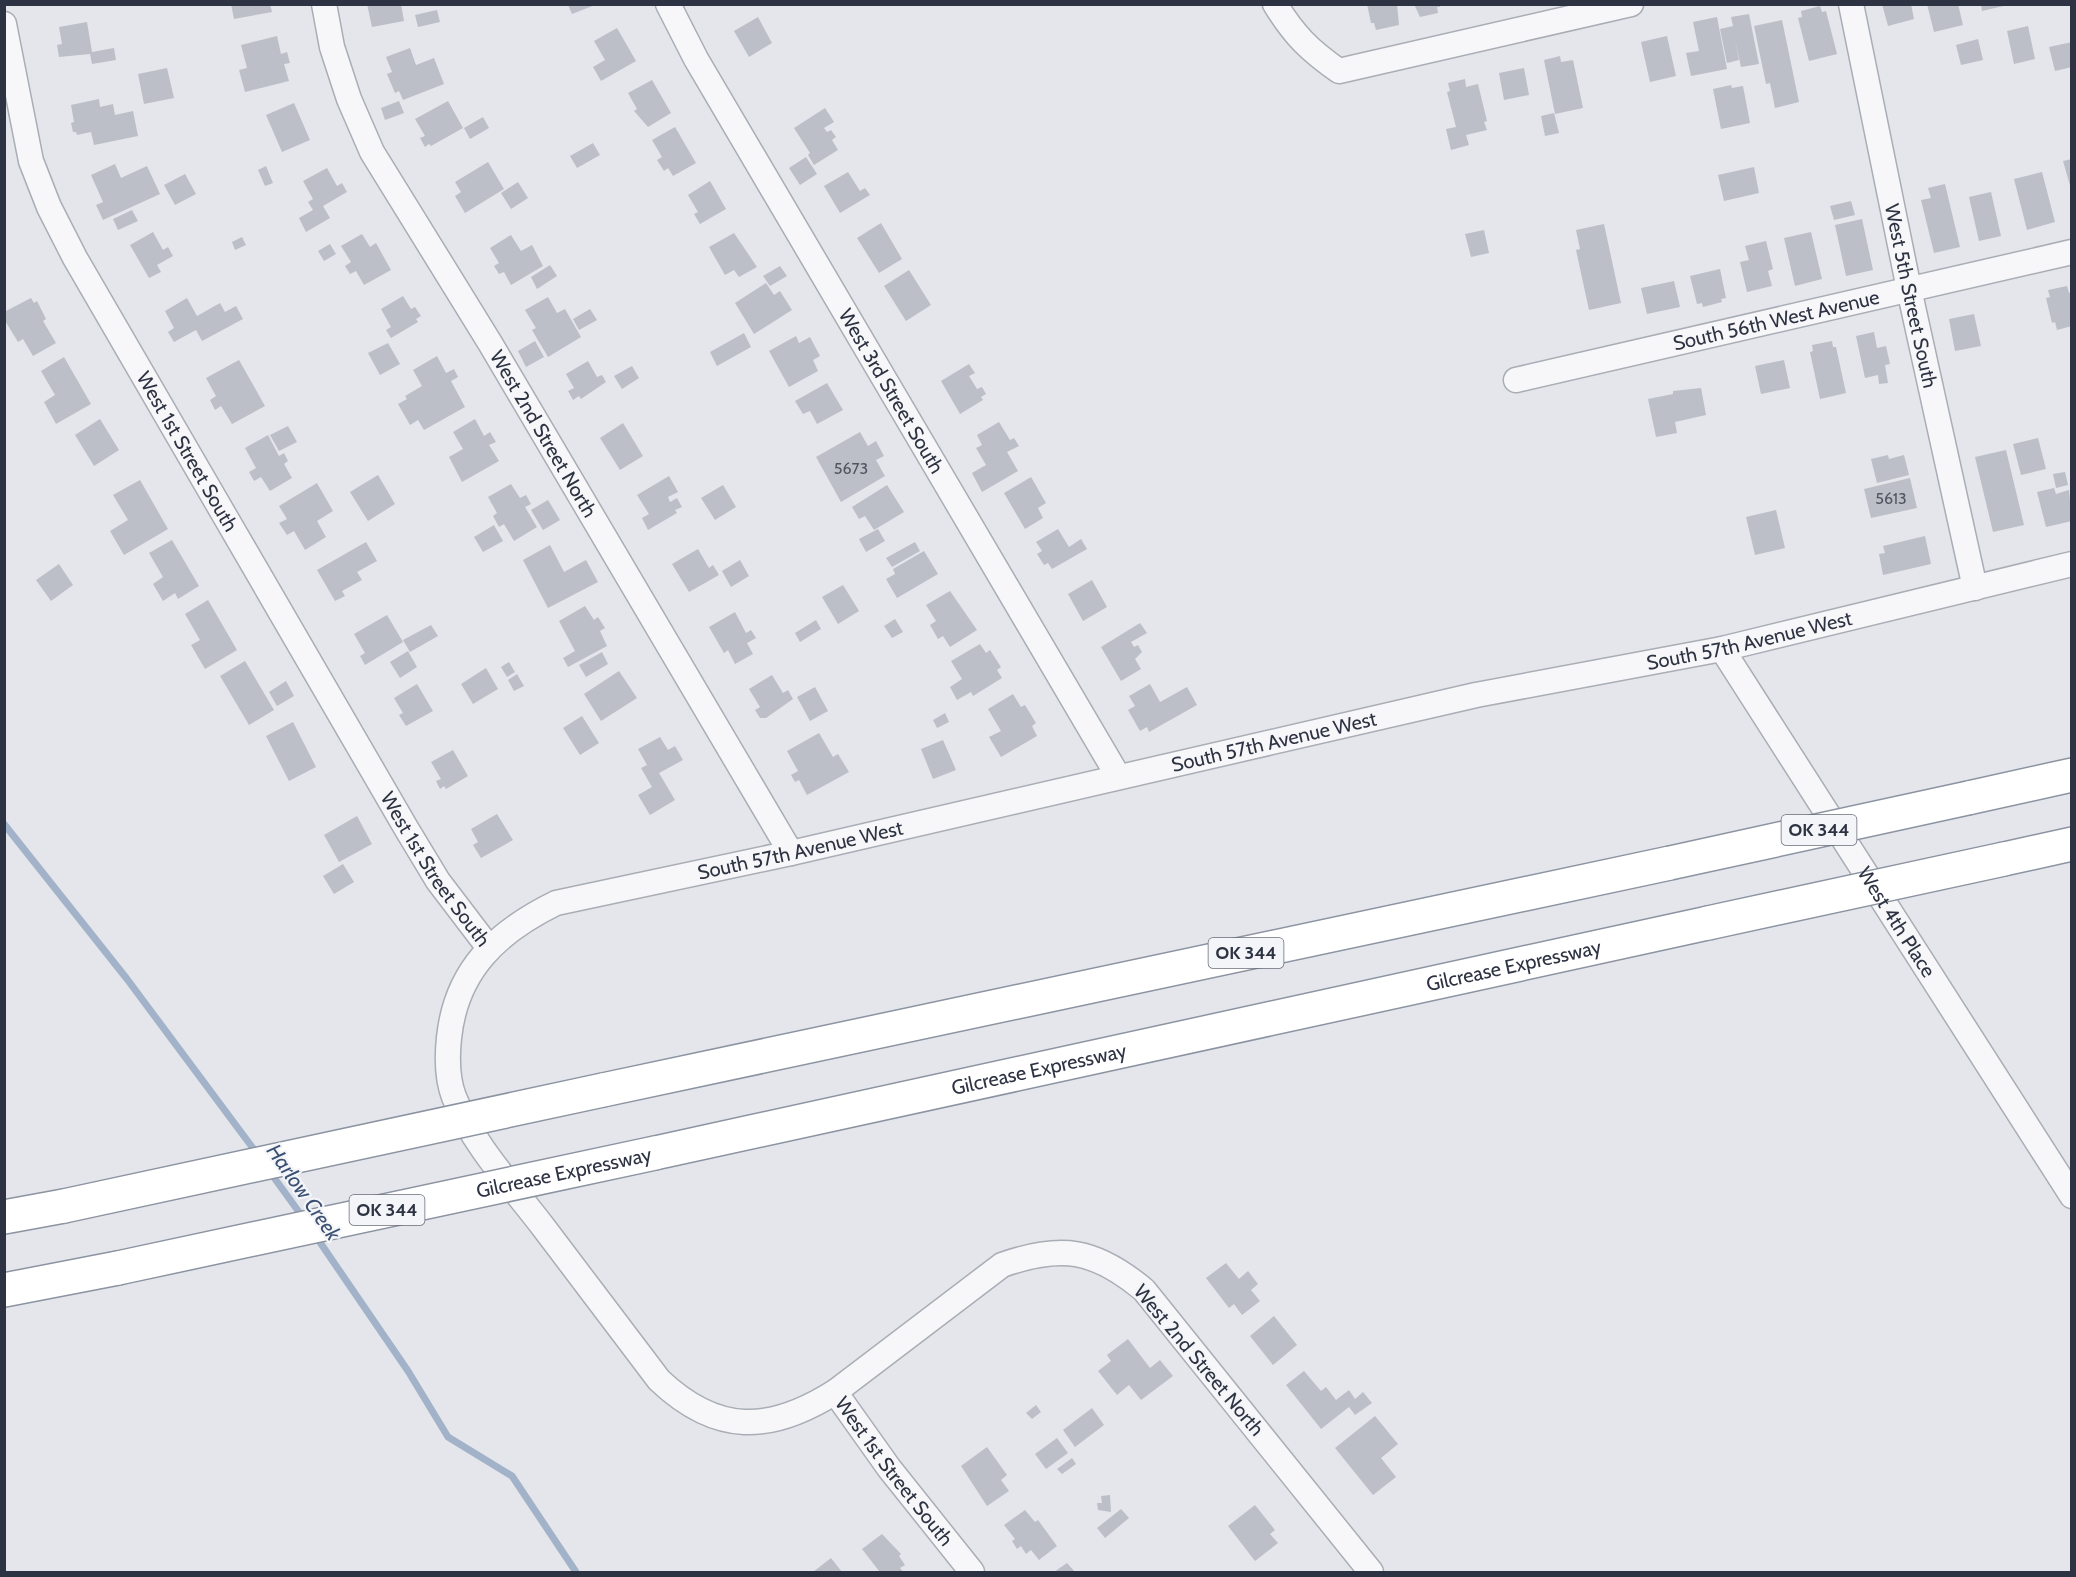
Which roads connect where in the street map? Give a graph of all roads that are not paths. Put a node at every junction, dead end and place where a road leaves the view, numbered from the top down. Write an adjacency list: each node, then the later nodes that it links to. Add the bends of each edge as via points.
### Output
1 (324, 4): 16 (street, West 2nd Street North, via 332,47 372,152 490,343)
2 (668, 4): 14 (street, West 3rd Street South, via 696,60)
3 (1275, 4): 4 (street, via 1293,34 1339,70)
4 (1631, 4)
5 (1851, 4): 8 (street, West 5th Street South)
6 (4, 24): 17 (street, West 1st Street South, via 32,161 75,258 406,828 438,881)
7 (2072, 252): 8 (street, South 56th West Avenue)
8 (1909, 289): 9 (street, South 56th West Avenue); 11 (street, West 5th Street South)
9 (1516, 380)
10 (2072, 564): 11 (street, South 57th Avenue West)
11 (1975, 588): 12 (street, South 57th Avenue West)
12 (1722, 649): 14 (street, South 57th Avenue West, via 1476,695); 18 (street, West 4th Place)
13 (2072, 775): 19 (highway, OK 344, bridge)
14 (1118, 776): 16 (street, South 57th Avenue West)
15 (2072, 844): 20 (highway, Gilcrease Expressway / OK 344, bridge)
16 (791, 853): 17 (street, South 57th Avenue West, via 556,903 522,920)
17 (489, 948): 22 (street, West 1st Street South, via 459,994 451,1020 448,1050 453,1096 488,1155 659,1380 698,1410 739,1422 784,1417 808,1409)
18 (2072, 1196)
19 (4, 1217)
20 (16, 1288): 21 (highway)
21 (4, 1314)
22 (835, 1392): 23 (street, West 1st Street South, via 889,1468); 24 (street, West 2nd Street North, via 1002,1265 1051,1253 1073,1253 1099,1260 1136,1283 1172,1322)
23 (972, 1572)
24 (1371, 1572)

